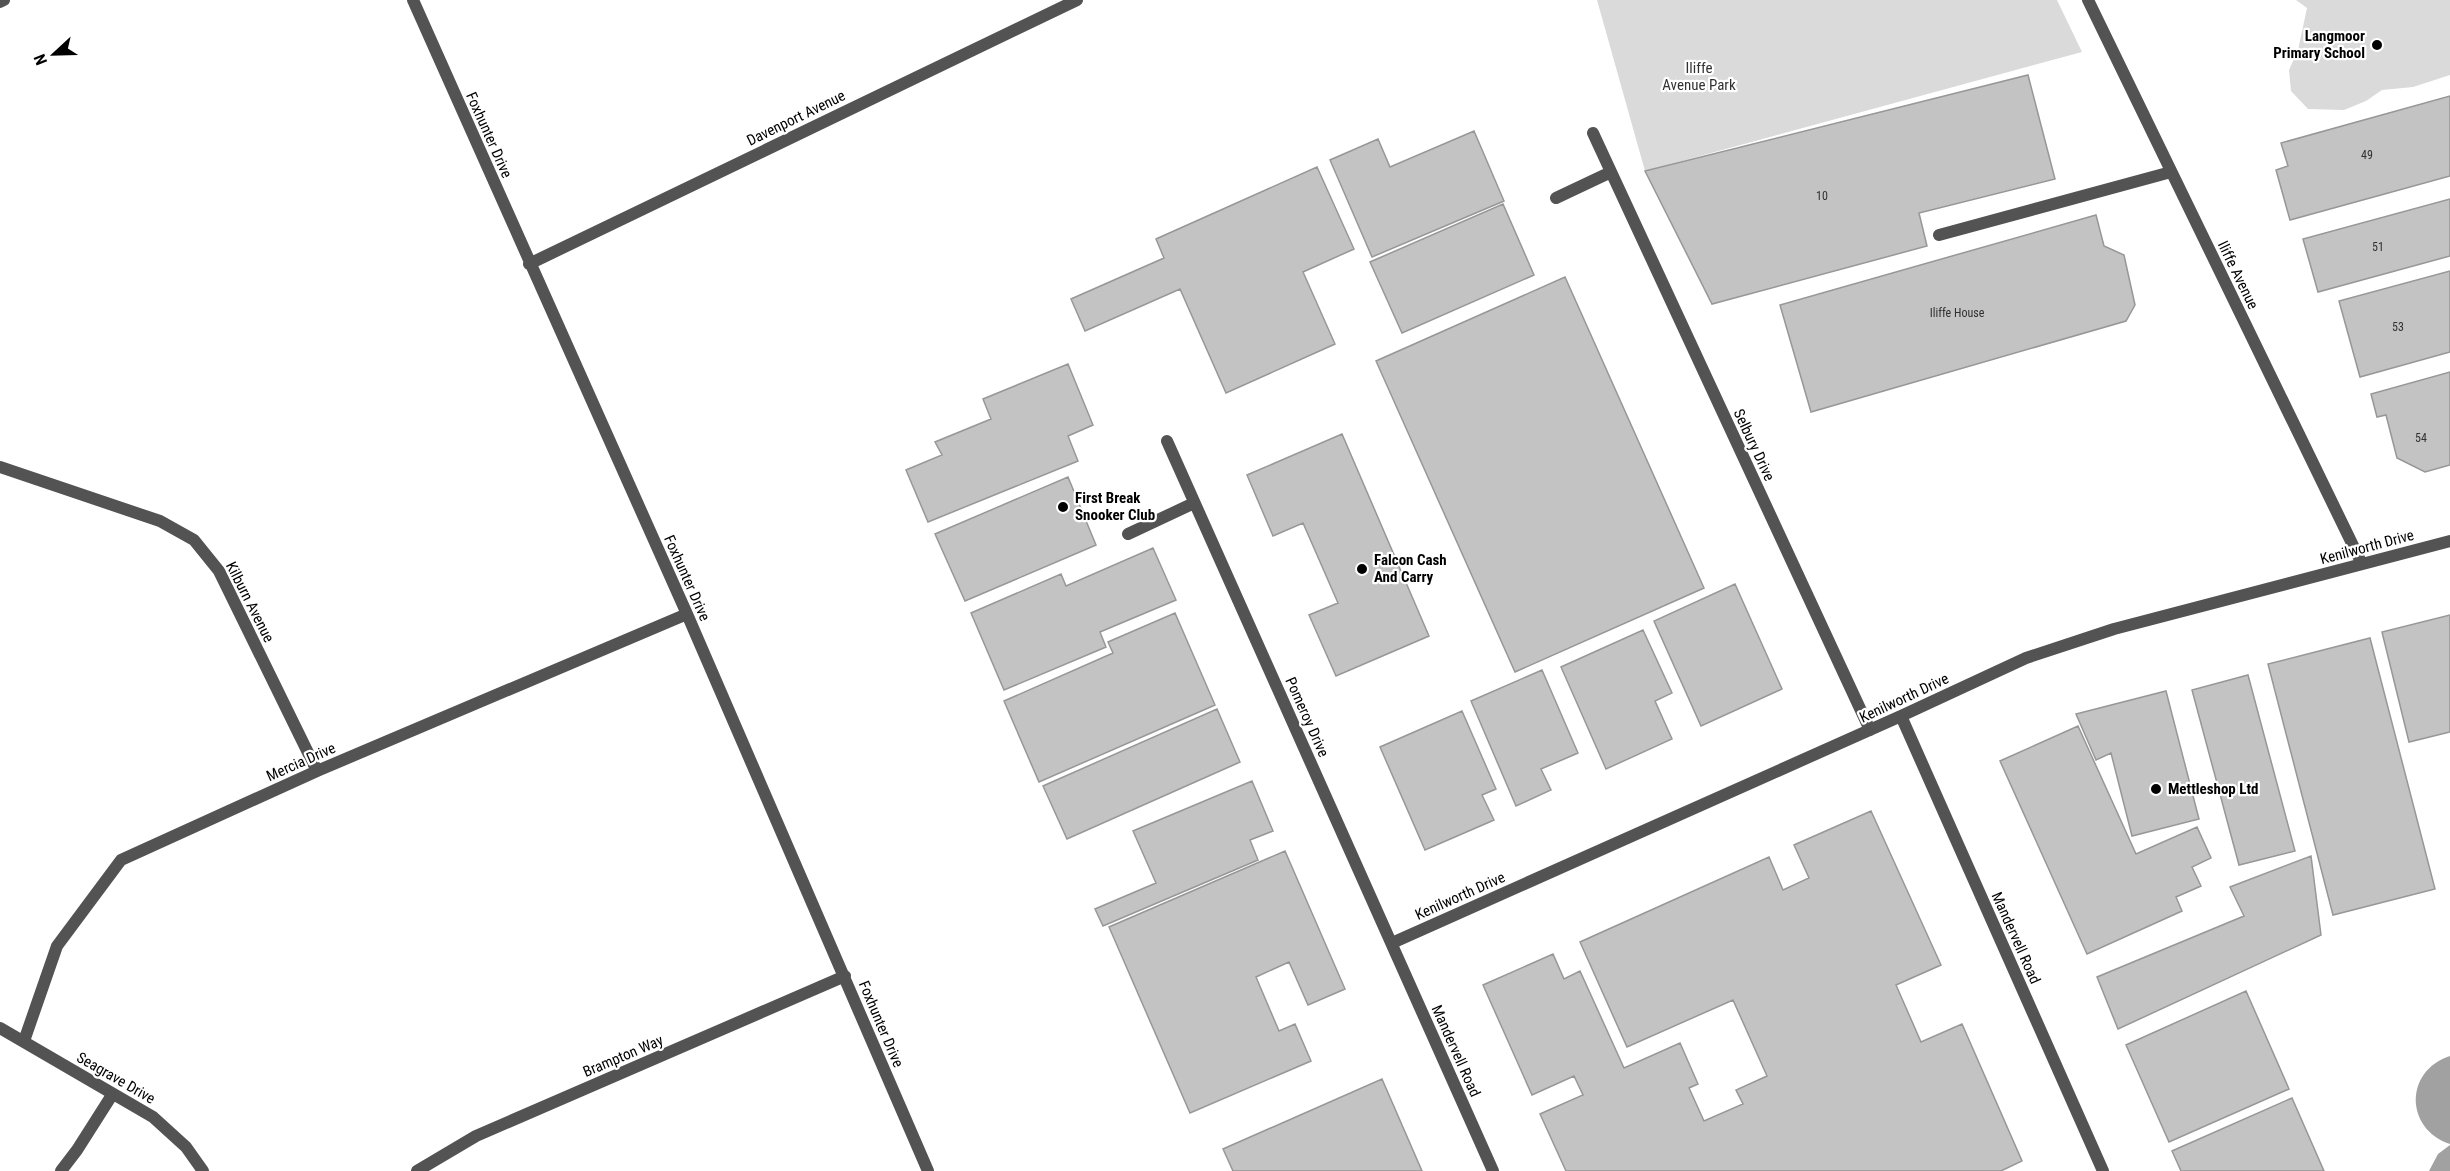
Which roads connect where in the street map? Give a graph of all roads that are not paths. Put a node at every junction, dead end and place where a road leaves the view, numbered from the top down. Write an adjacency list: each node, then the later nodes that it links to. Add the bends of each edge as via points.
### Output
1 (4, 0): 5 (street)
2 (413, 0): 11 (street, Foxhunter Drive)
3 (1077, 0): 11 (street, Davenport Avenue)
4 (2088, 0): 8 (street, Iliffe Avenue)
5 (0, 2)
6 (1593, 133): 7 (street, Selbury Drive)
7 (1611, 172): 9 (street); 20 (street, Selbury Drive)
8 (2171, 172): 10 (street); 17 (street, Iliffe Avenue)
9 (1556, 198)
10 (1939, 235)
11 (529, 264): 18 (street, Foxhunter Drive)
12 (1167, 441): 14 (street, Pomeroy Drive)
13 (0, 467): 21 (street, Kilburn Avenue, via 160,521 194,540 219,571)
14 (1194, 503): 15 (street); 22 (street, Pomeroy Drive)
15 (1128, 534)
16 (2450, 541): 17 (street, Kenilworth Drive)
17 (2361, 564): 19 (street, Kenilworth Drive, via 2114,629 2026,658)
18 (687, 614): 21 (street, Mercia Drive); 23 (street, Foxhunter Drive)
19 (1901, 716): 20 (street, Kenilworth Drive); 32 (street, Mandervell Road)
20 (1870, 730): 22 (street, Kenilworth Drive)
21 (317, 771): 25 (street, Mercia Drive, via 121,860 57,946)
22 (1392, 943): 31 (street, Mandervell Road)
23 (845, 976): 29 (street, Brampton Way, via 476,1136); 30 (street, Foxhunter Drive)
24 (0, 1028): 25 (street, Seagrave Drive)
25 (24, 1041): 26 (street, Seagrave Drive)
26 (112, 1095): 27 (street); 28 (street, Seagrave Drive, via 153,1117 186,1147)
27 (61, 1171)
28 (203, 1171)
29 (417, 1171)
30 (928, 1171)
31 (1493, 1171)
32 (2103, 1171)

